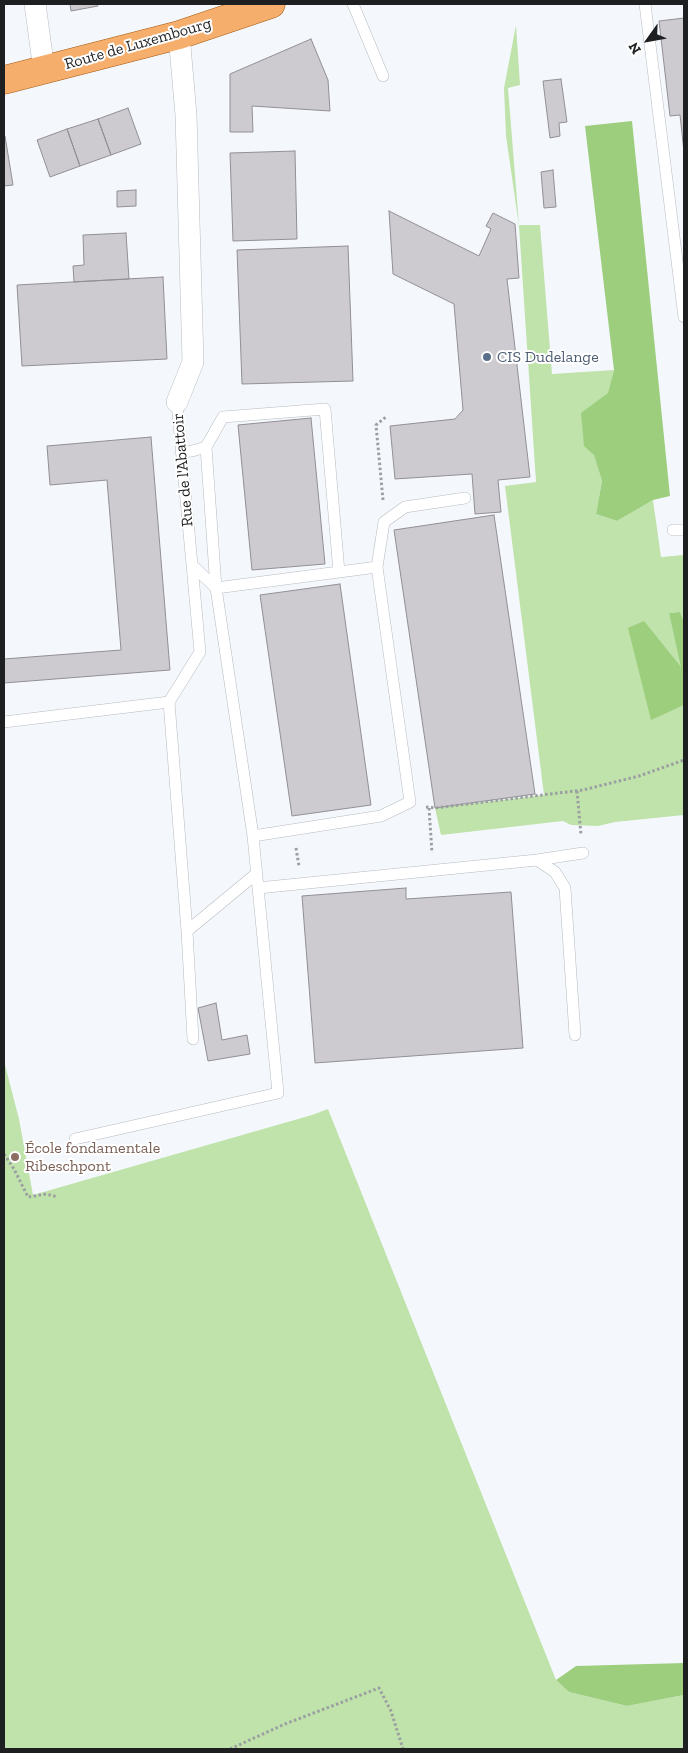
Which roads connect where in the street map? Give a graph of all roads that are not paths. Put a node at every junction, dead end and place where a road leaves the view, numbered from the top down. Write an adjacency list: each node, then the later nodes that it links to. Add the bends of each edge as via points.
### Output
1 (35, 4): 6 (street)
2 (270, 4): 5 (main road, Route de Luxembourg)
3 (353, 4): 7 (lane)
4 (645, 4): 9 (lane)
5 (179, 35): 6 (main road, Route de Luxembourg); 10 (street, Rue de l'Abattoir, via 186,116 193,362)
6 (44, 70): 8 (main road, Route de Luxembourg)
7 (383, 76)
8 (4, 80)
9 (684, 318)
10 (177, 402): 12 (lane, Rue de l'Abattoir)
11 (206, 447): 12 (lane); 16 (lane, via 223,417 325,409); 17 (lane)
12 (181, 452): 14 (lane, Rue de l'Abattoir)
13 (465, 498): 15 (lane, via 405,507 384,522)
14 (192, 564): 17 (lane); 18 (lane, Rue de l'Abattoir, via 200,652)
15 (377, 567): 16 (lane); 20 (lane, via 410,802 381,816)
16 (339, 572): 17 (lane)
17 (216, 588): 20 (lane)
18 (169, 702): 19 (lane); 25 (lane)
19 (4, 722)
20 (253, 836): 23 (lane)
21 (583, 853): 22 (lane)
22 (537, 860): 24 (lane); 26 (lane, via 555,872 565,888)
23 (256, 874): 24 (lane); 25 (lane)
24 (258, 888): 28 (lane, via 278,1093)
25 (187, 931): 27 (lane)
26 (575, 1035)
27 (193, 1039)
28 (74, 1139)

